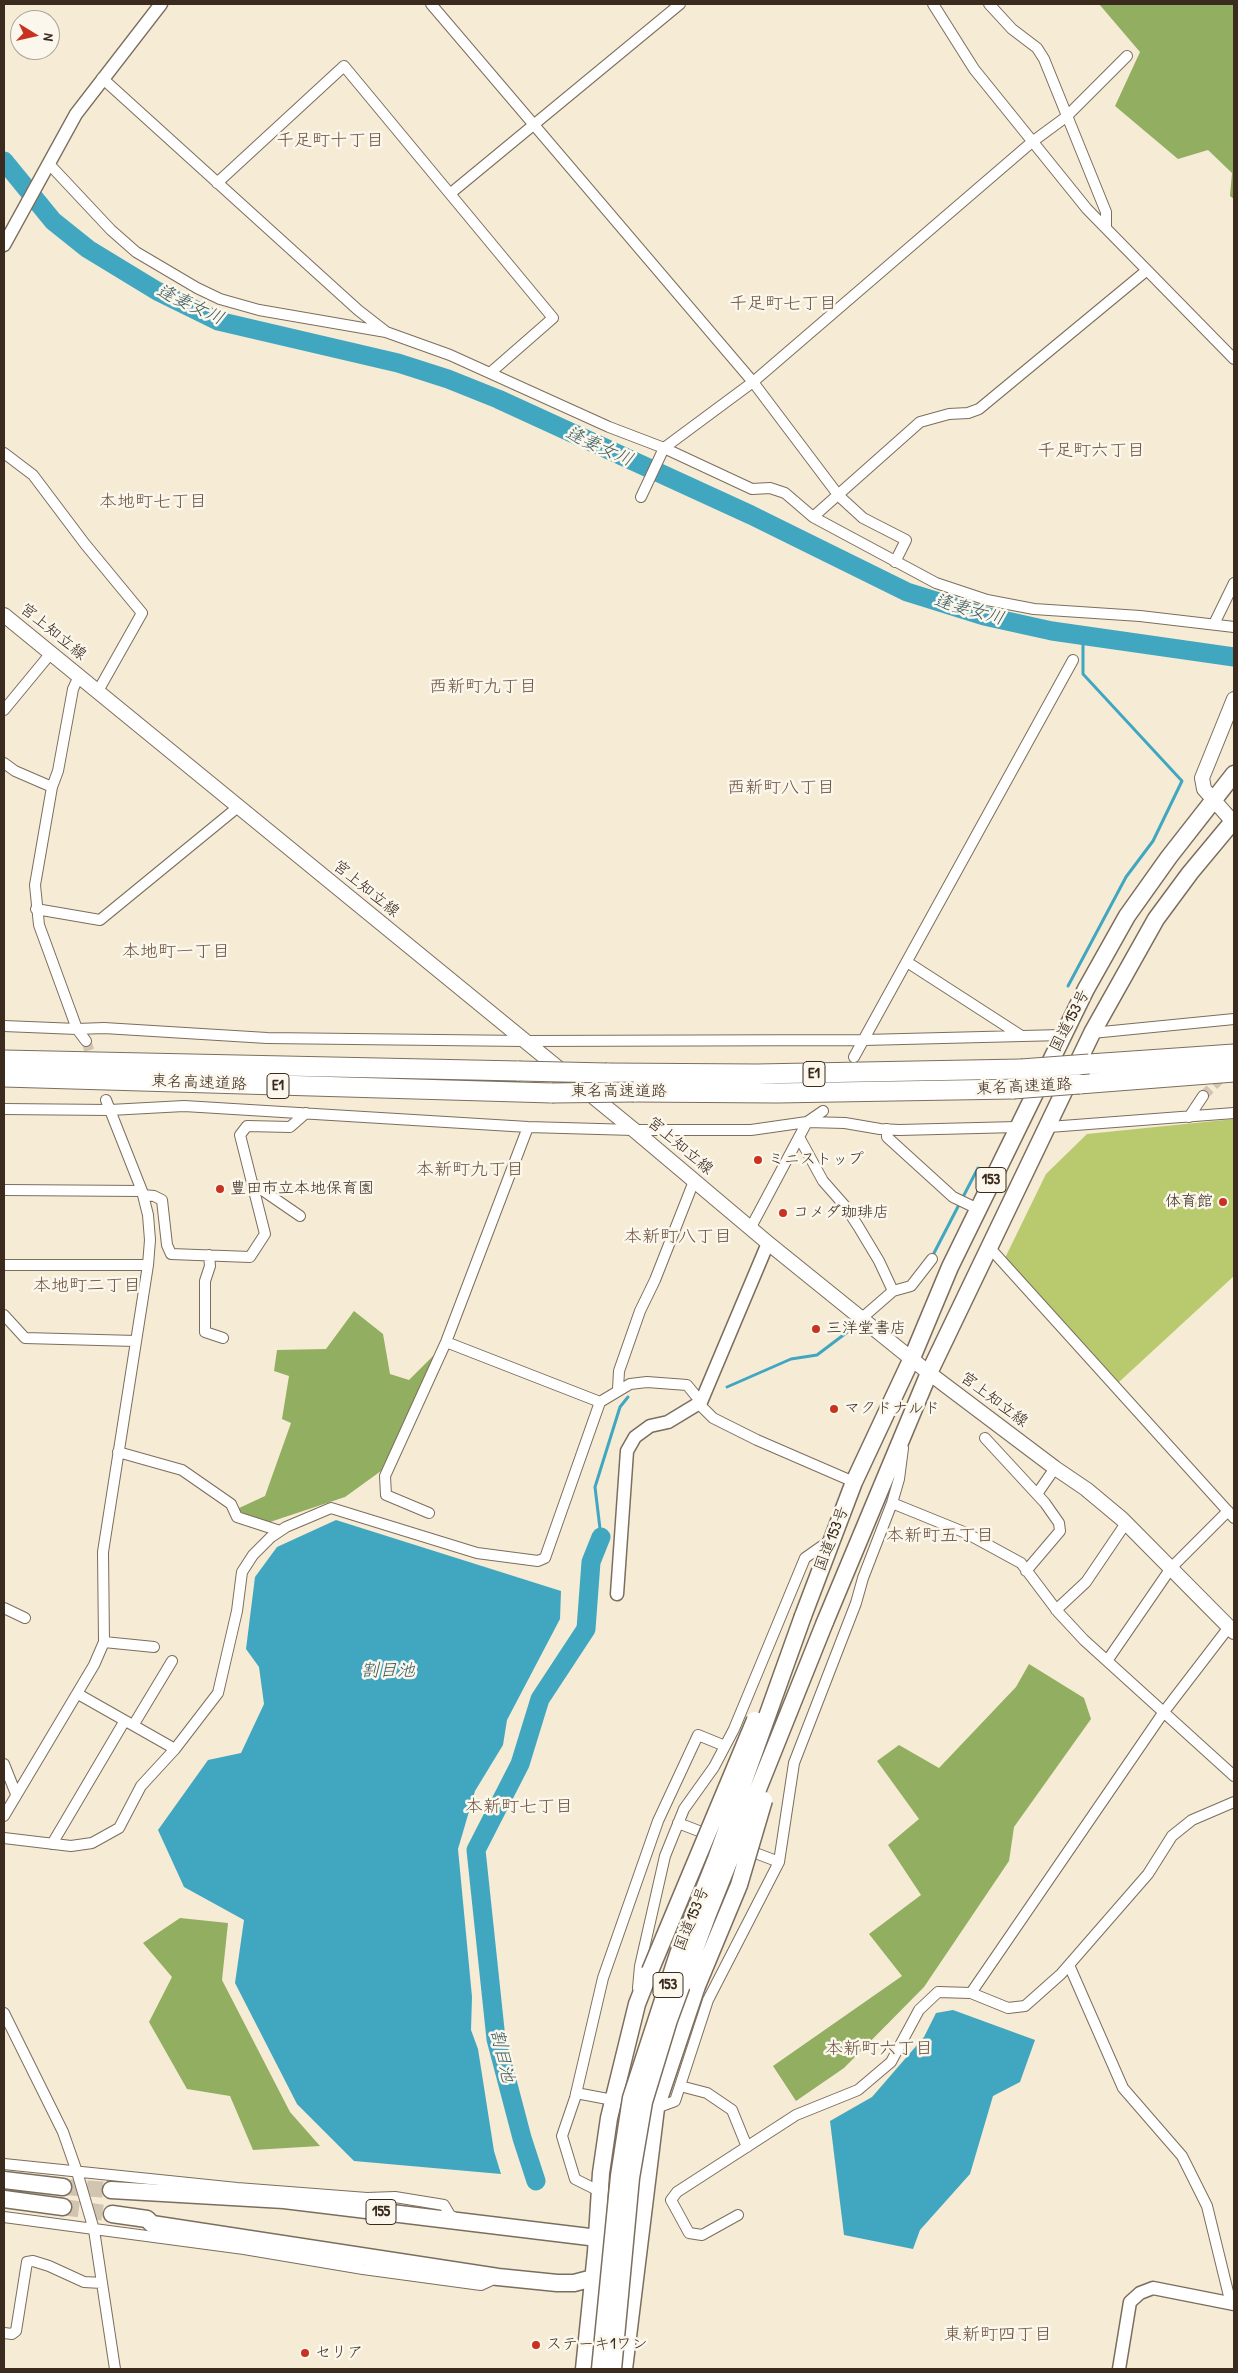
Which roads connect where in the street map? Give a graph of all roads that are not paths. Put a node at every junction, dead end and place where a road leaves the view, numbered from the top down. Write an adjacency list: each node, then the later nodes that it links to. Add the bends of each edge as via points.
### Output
1 (161, 4): 7 (street)
2 (431, 4): 9 (street)
3 (680, 4): 9 (street)
4 (933, 4): 10 (street, via 974,70)
5 (989, 4): 8 (street, via 1012,29 1037,48)
6 (1126, 56): 8 (street)
7 (102, 78): 11 (street, via 76,114); 12 (street)
8 (1066, 117): 10 (street); 14 (street, via 1106,212)
9 (533, 126): 13 (street); 20 (street)
10 (1032, 142): 14 (street); 20 (street)
11 (47, 169): 15 (street); 17 (street, via 136,252 197,288 220,299 259,310)
12 (218, 183): 13 (street, via 344,66); 17 (street)
13 (451, 194): 19 (street, via 553,318)
14 (1106, 227): 16 (street)
15 (4, 245)
16 (1146, 272): 18 (street); 24 (street, via 979,409 968,414 949,414 920,422)
17 (386, 332): 19 (street)
18 (1234, 359)
19 (490, 373): 21 (street)
20 (752, 382): 21 (street); 24 (street)
21 (663, 451): 23 (street); 25 (street, via 752,489 770,488 785,493)
22 (4, 453): 34 (street, via 33,475 142,613)
23 (644, 493)
24 (839, 496): 25 (street); 26 (street, via 863,518 906,540)
25 (813, 517): 26 (street)
26 (895, 562): 29 (street, via 943,586 1009,605)
27 (1234, 583): 29 (street)
28 (4, 615): 31 (main road, 宮上知立線)
29 (1214, 624): 30 (street)
30 (1234, 627)
31 (51, 653): 33 (main road, 宮上知立線); 36 (street)
32 (1073, 660): 44 (street)
33 (79, 676): 34 (main road, 宮上知立線); 39 (street, via 73,689)
34 (98, 691): 41 (main road, 宮上知立線)
35 (1234, 699): 40 (main road, via 1202,778 1204,789)
36 (4, 710)
37 (4, 763): 39 (street)
38 (1234, 774): 40 (highway, 国道153号 / 153)
39 (52, 787): 43 (street, via 38,860)
40 (1213, 800): 42 (main road); 50 (highway, 国道153号 / 153, via 1127,916)
41 (238, 807): 43 (street, via 100,920); 53 (main road, 宮上知立線)
42 (1234, 822): 48 (highway, 国道153号 / 153, via 1156,919)
43 (36, 909): 47 (street)
44 (907, 962): 49 (street); 51 (street)
45 (1234, 1019): 48 (street)
46 (4, 1026): 47 (street)
47 (77, 1029): 52 (street); 53 (street, via 267,1038)
48 (1092, 1033): 69 (highway, 国道153号 / 153)
49 (1020, 1035): 50 (street); 51 (street)
50 (1062, 1035): 70 (highway, 国道153号 / 153)
51 (864, 1040): 53 (street); 55 (street)
52 (86, 1041)
53 (524, 1041): 73 (main road, 宮上知立線)
54 (1234, 1054): 56 (highway, 東名高速道路 / E1, bridge, via 1021,1069 757,1074)
55 (854, 1057)
56 (4, 1060)
57 (1234, 1072): 59 (highway, 東名高速道路 / E1, bridge, via 1013,1088 777,1094 552,1093)
58 (4, 1077): 59 (highway, 東名高速道路 / E1)
59 (192, 1083): 60 (highway)
60 (4, 1085)
61 (1203, 1096): 67 (street)
62 (108, 1105): 63 (street); 65 (street); 78 (street)
63 (4, 1109)
64 (823, 1111): 68 (street)
65 (306, 1113): 71 (street); 76 (street, via 290,1127 247,1126 240,1135)
66 (1234, 1113): 67 (street)
67 (1189, 1117): 69 (street)
68 (807, 1122): 72 (street); 73 (street, via 750,1130); 74 (street)
69 (1049, 1126): 83 (highway, 国道153号 / 153)
70 (1017, 1127): 72 (street); 79 (highway, 国道153号 / 153)
71 (528, 1128): 73 (street); 93 (street)
72 (887, 1129): 79 (street, via 887,1137 953,1197)
73 (634, 1130): 75 (main road, 宮上知立線)
74 (799, 1138): 81 (street); 88 (street, via 823,1181 858,1226)
75 (694, 1181): 81 (main road, 宮上知立線); 96 (street, via 640,1311 619,1371)
76 (252, 1183): 80 (street); 84 (street, via 265,1234 250,1257)
77 (4, 1190): 78 (street)
78 (142, 1193): 84 (street, via 162,1200 171,1254); 87 (street, via 149,1231)
79 (978, 1209): 94 (highway, 国道153号 / 153)
80 (300, 1216)
81 (750, 1228): 82 (main road, 宮上知立線)
82 (768, 1244): 90 (main road, 宮上知立線); 98 (street)
83 (989, 1246): 95 (highway, 国道153号 / 153); 107 (street)
84 (209, 1255): 91 (street, via 210,1266 205,1281 205,1332)
85 (932, 1259): 88 (street, via 911,1286)
86 (4, 1265): 87 (street)
87 (148, 1265): 92 (street)
88 (892, 1291): 90 (street)
89 (4, 1316): 92 (street, via 25,1338)
90 (862, 1318): 94 (main road, 宮上知立線)
91 (223, 1338)
92 (136, 1340): 101 (street)
93 (446, 1342): 97 (street); 106 (street, via 385,1476 386,1495)
94 (912, 1358): 95 (main road, 宮上知立線); 103 (highway, 国道153号 / 153)
95 (929, 1373): 99 (highway, 国道153号 / 153); 102 (main road, 宮上知立線)
96 (618, 1389): 97 (street); 98 (street, via 647,1382 687,1385)
97 (600, 1402): 109 (street, via 545,1558 538,1561 477,1553 338,1509 320,1511)
98 (699, 1402): 103 (street, via 713,1418); 113 (street, via 668,1422 650,1426 635,1437 627,1451)
99 (904, 1437): 105 (street); 118 (highway, 国道153号 / 153)
100 (985, 1438): 104 (street)
101 (118, 1452): 109 (street, via 182,1470 231,1504 237,1517); 120 (street, via 103,1552)
102 (1055, 1468): 104 (street); 108 (main road, 宮上知立線, via 1086,1488)
103 (854, 1482): 110 (highway, 国道153号 / 153)
104 (1037, 1494): 112 (street, via 1059,1523 1060,1531)
105 (892, 1503): 112 (street, via 986,1543 1021,1563); 137 (street, via 794,1763)
106 (429, 1513)
107 (1231, 1515): 111 (street)
108 (1126, 1523): 111 (main road, 宮上知立線); 115 (street, via 1086,1582)
109 (280, 1531): 128 (street, via 253,1555 242,1572 237,1611 218,1693)
110 (832, 1539): 116 (highway, 国道153号 / 153); 127 (street, via 805,1558)
111 (1171, 1568): 119 (main road, 宮上知立線); 123 (street)
112 (1026, 1571): 115 (street)
113 (617, 1594)
114 (4, 1608): 117 (street)
115 (1056, 1610): 123 (street)
116 (803, 1616): 140 (highway, 153, bridge, via 791,1631); 172 (highway, 国道153号 / 153, bridge, via 716,1859 678,1954 631,2098 619,2176)
117 (25, 1618)
118 (825, 1622): 145 (highway, 153, bridge, via 820,1654 772,1775 739,1885 698,1986); 173 (highway, 国道153号 / 153, bridge, via 708,1914 669,2020 644,2102 631,2178)
119 (1232, 1629): 125 (street)
120 (104, 1642): 121 (street); 124 (street)
121 (154, 1647)
122 (172, 1661): 126 (street)
123 (1107, 1661): 125 (street)
124 (78, 1694): 126 (street); 131 (street)
125 (1163, 1713): 130 (street); 139 (street)
126 (129, 1723): 128 (street); 136 (street)
127 (725, 1746): 134 (street); 143 (street, via 698,1735 658,1821 603,1978)
128 (175, 1749): 136 (street, via 141,1786 118,1828 92,1843)
129 (4, 1764): 131 (street)
130 (1234, 1776)
131 (16, 1794): 133 (street)
132 (1234, 1802): 138 (street, via 1192,1820 1172,1836 1148,1874)
133 (4, 1816)
134 (678, 1823): 137 (street); 140 (street, via 665,1856 640,1966)
135 (4, 1838): 136 (street)
136 (52, 1844)
137 (779, 1862): 142 (street, via 708,2000)
138 (1069, 1965): 139 (street, via 1025,2006 1008,2008); 167 (street, via 1123,2088 1182,2156 1207,2206 1229,2296)
139 (971, 1993): 146 (street, via 938,1992 919,2010 891,2062 858,2090 796,2115)
140 (637, 2004): 144 (highway, 153)
141 (4, 2013): 148 (street, via 63,2132)
142 (680, 2086): 145 (street, via 675,2101); 146 (street, via 707,2093 732,2110)
143 (576, 2093): 144 (street); 152 (street, via 562,2136 575,2179)
144 (613, 2100): 152 (highway, 153)
145 (656, 2108): 161 (highway, 153)
146 (747, 2146): 156 (street, via 677,2192 671,2200 688,2233 702,2234)
147 (4, 2164): 148 (street)
148 (77, 2172): 158 (street, via 237,2188 367,2198 395,2197 444,2205); 159 (street)
149 (4, 2180): 150 (highway)
150 (63, 2187)
151 (117, 2191): 158 (highway, 155, via 284,2200)
152 (599, 2191): 160 (highway, 153)
153 (4, 2199): 154 (highway)
154 (62, 2207)
155 (112, 2214): 162 (highway, via 147,2219 152,2224)
156 (738, 2216)
157 (4, 2217): 159 (street)
158 (459, 2221): 160 (highway, 155)
159 (94, 2230): 162 (street, via 481,2285); 164 (street)
160 (596, 2239): 161 (highway, 155); 163 (highway, 153)
161 (639, 2243): 166 (highway, 153)
162 (498, 2277): 165 (highway)
163 (593, 2278): 165 (highway); 166 (highway); 168 (highway, 153)
164 (102, 2283): 169 (street, via 84,2282 49,2266 27,2262 16,2332); 170 (street)
165 (557, 2283): 168 (highway, via 584,2302)
166 (634, 2284): 174 (highway, 153)
167 (1234, 2303): 175 (street, via 1153,2288 1140,2293 1130,2302)
168 (589, 2315): 171 (highway, 153)
169 (4, 2333)
170 (115, 2369)
171 (584, 2369)
172 (600, 2369)
173 (613, 2369)
174 (624, 2369)
175 (1119, 2369)

